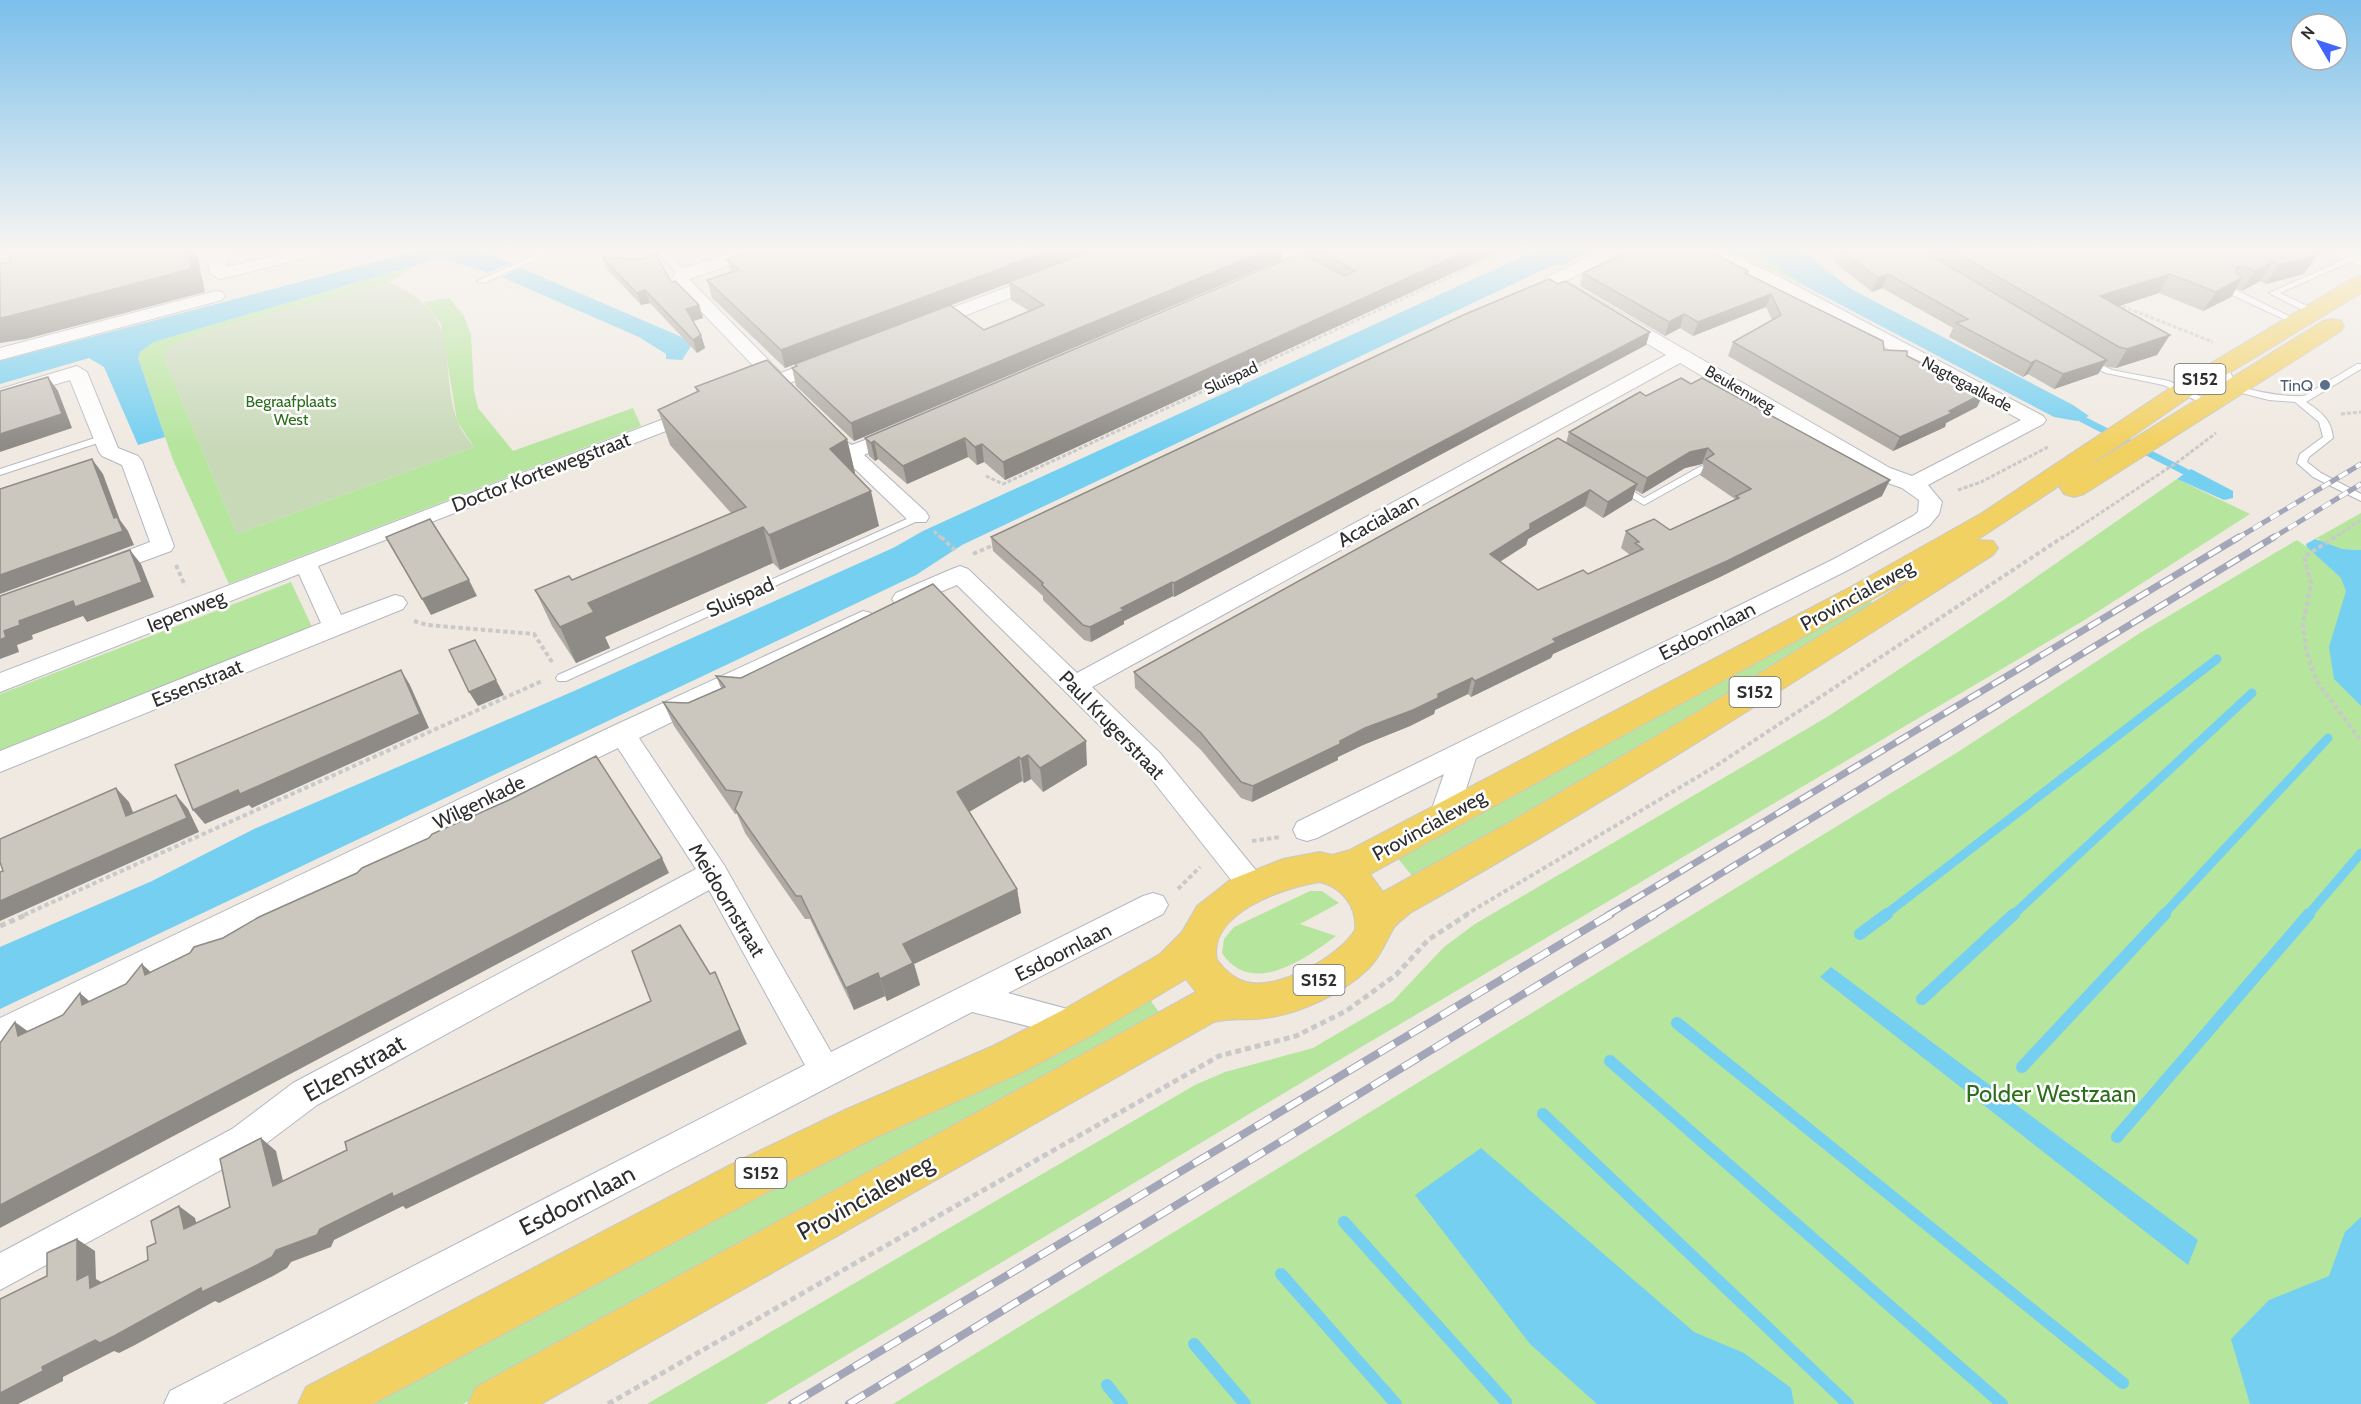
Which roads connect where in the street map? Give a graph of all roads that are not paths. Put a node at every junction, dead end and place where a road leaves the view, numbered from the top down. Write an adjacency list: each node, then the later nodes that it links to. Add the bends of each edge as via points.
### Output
1 (152, 315): 12 (street)
2 (715, 315): 20 (street)
3 (951, 315): 11 (street)
4 (1606, 315): 15 (street, Beukenweg)
5 (1837, 315): 36 (street, Nagtegaalkade, via 2036,420)
6 (2298, 315): 10 (lane)
7 (2302, 315): 10 (lane)
8 (2309, 315): 10 (main road, Provincialeweg / S152)
9 (2346, 315): 17 (main road, Provincialeweg / S152)
10 (2305, 317): 17 (main road, Provincialeweg / S152)
11 (911, 330)
12 (46, 345): 13 (street); 19 (street)
13 (0, 354)
14 (844, 355): 20 (street)
15 (1681, 355): 36 (street, Beukenweg, via 1882,473); 46 (street, Acacialaan, via 1538,438)
16 (2084, 359): 21 (lane, via 2104,371 2123,377 2144,377)
17 (2224, 366): 21 (main road, Provincialeweg / S152); 24 (lane, via 2259,396); 25 (main road, Provincialeweg / S152)
18 (2360, 366): 24 (lane)
19 (56, 374): 22 (street); 30 (street, via 77,372)
20 (778, 381): 23 (street); 26 (street)
21 (2182, 391): 25 (lane); 31 (main road, Provincialeweg / S152)
22 (0, 395)
23 (734, 398)
24 (2298, 400): 37 (lane, via 2319,415 2327,426 2328,438 2304,456 2302,464)
25 (2209, 402): 31 (main road, Provincialeweg / S152)
26 (798, 404)
27 (712, 406): 40 (street, Doctor Kortewegstraat)
28 (915, 426): 32 (street)
29 (824, 429): 32 (street)
30 (104, 438): 34 (lane); 41 (street, via 109,452 131,461 163,546)
31 (2126, 441): 50 (main road, Provincialeweg / S152, via 1858,596); 56 (main road, Provincialeweg / S152, via 1709,721 1396,902)
32 (849, 454): 38 (street)
33 (1701, 469): 35 (lane, via 1644,502)
34 (0, 472)
35 (1614, 484)
36 (1920, 490): 48 (street, Esdoornlaan, via 1930,508 1921,521)
37 (2361, 498)
38 (922, 521): 44 (lane, Sluispad)
39 (961, 562): 46 (street, Paul Krugerstraat); 47 (street, Wilgenkade)
40 (305, 563): 43 (street); 45 (street, Iepenweg)
41 (87, 574)
42 (395, 603): 43 (street, Essenstraat)
43 (335, 627): 49 (street, Essenstraat)
44 (561, 676)
45 (0, 683)
46 (1074, 686): 54 (street, Paul Krugerstraat, via 1151,760)
47 (622, 733): 53 (street, Meidoornstraat); 61 (street, Wilgenkade)
48 (1465, 752): 50 (street); 51 (street, Esdoornlaan)
49 (0, 762)
50 (1443, 817): 52 (main road, Provincialeweg / S152, via 1360,862)
51 (1307, 830)
52 (1333, 870): 54 (main road, S152, via 1320,867 1290,871); 56 (main road, S152, via 1359,885 1369,900)
53 (714, 873): 62 (street, Meidoornstraat); 63 (street, Elzenstraat, via 305,1094 244,1140)
54 (1253, 887): 57 (main road, S152, via 1214,913 1202,927)
55 (1153, 905): 58 (street, Esdoornlaan)
56 (1374, 922): 59 (main road, S152, via 1365,947 1343,966 1288,996 1261,1002)
57 (1197, 942): 59 (main road, S152, via 1196,957 1203,973 1216,987); 60 (main road, S152, via 1174,966)
58 (972, 998): 60 (street, Esdoornlaan); 62 (street, Esdoornlaan)
59 (1240, 1000): 66 (main road, Provincialeweg / S152, via 1202,1008)
60 (1075, 1024): 65 (main road, S152, via 754,1176)
61 (0, 1033)
62 (825, 1071): 64 (street, Esdoornlaan)
63 (0, 1272)
64 (183, 1404)
65 (323, 1404)
66 (493, 1404)

